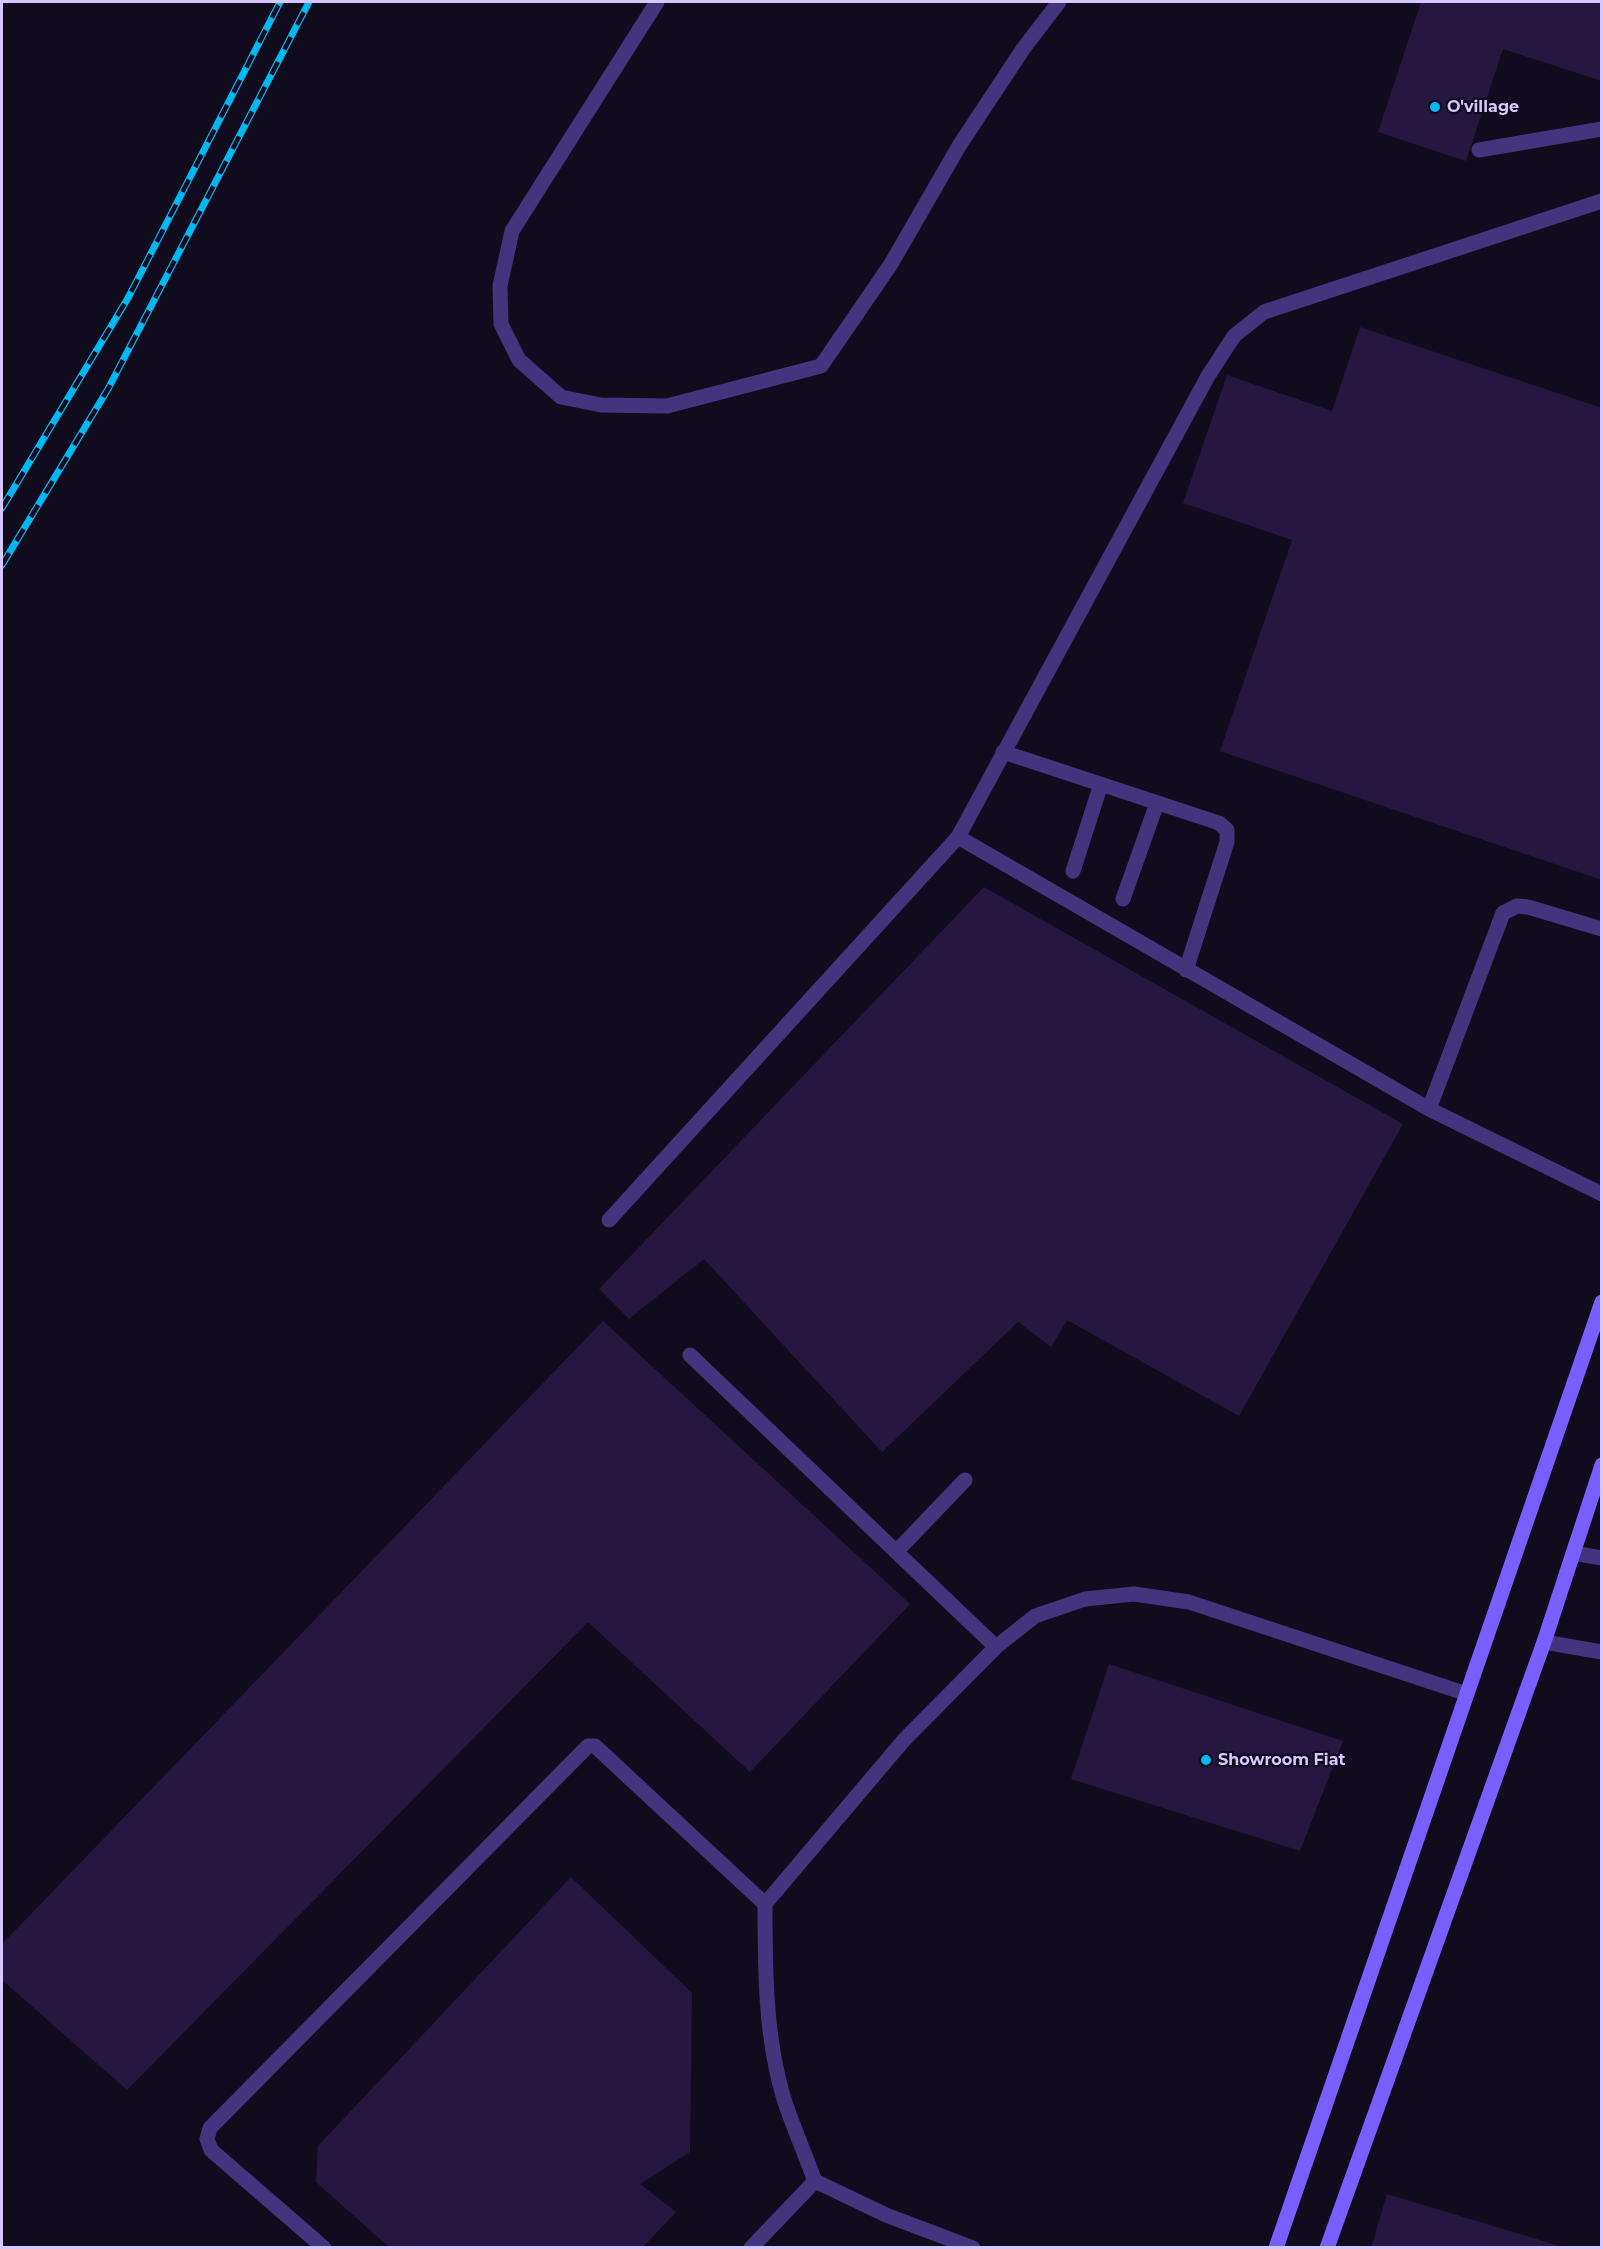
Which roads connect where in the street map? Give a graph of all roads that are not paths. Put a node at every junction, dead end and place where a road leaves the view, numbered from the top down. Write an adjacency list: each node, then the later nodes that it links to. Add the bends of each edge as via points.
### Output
1 (657, 2): 2 (street, via 512,231 500,286 501,324 519,360 561,397 601,405 667,406 821,366 891,264 959,146)
2 (1059, 2)
3 (1602, 129): 4 (street)
4 (1479, 150)
5 (1602, 201): 6 (street, via 1264,312 1234,336 1202,386)
6 (1003, 752): 7 (street); 9 (street)
7 (1101, 784): 8 (street); 10 (street)
8 (1157, 803): 11 (street); 13 (street, via 1227,830 1227,842)
9 (958, 837): 13 (street); 16 (street)
10 (1073, 871)
11 (1123, 899)
12 (1602, 929): 14 (street, via 1528,907 1516,906 1503,913)
13 (1186, 970): 14 (street)
14 (1429, 1109): 15 (street)
15 (1602, 1194)
16 (609, 1220)
17 (1602, 1302): 27 (street)
18 (690, 1355): 21 (street)
19 (1602, 1465): 22 (street)
20 (965, 1480): 21 (street)
21 (896, 1552): 25 (street)
22 (1573, 1553): 23 (street); 24 (street)
23 (1602, 1558)
24 (1544, 1642): 26 (street); 34 (street)
25 (996, 1647): 27 (street, via 1035,1617 1085,1599 1134,1594 1189,1602); 28 (street, via 904,1740)
26 (1602, 1652)
27 (1467, 1694): 33 (street)
28 (765, 1904): 29 (street, via 765,1971 771,2034 784,2098); 30 (street, via 595,1746 588,1746 210,2128 207,2139 211,2150)
29 (815, 2181): 31 (street); 32 (street, via 886,2215)
30 (324, 2247)
31 (751, 2247)
32 (973, 2247)
33 (1276, 2247)
34 (1327, 2247)

